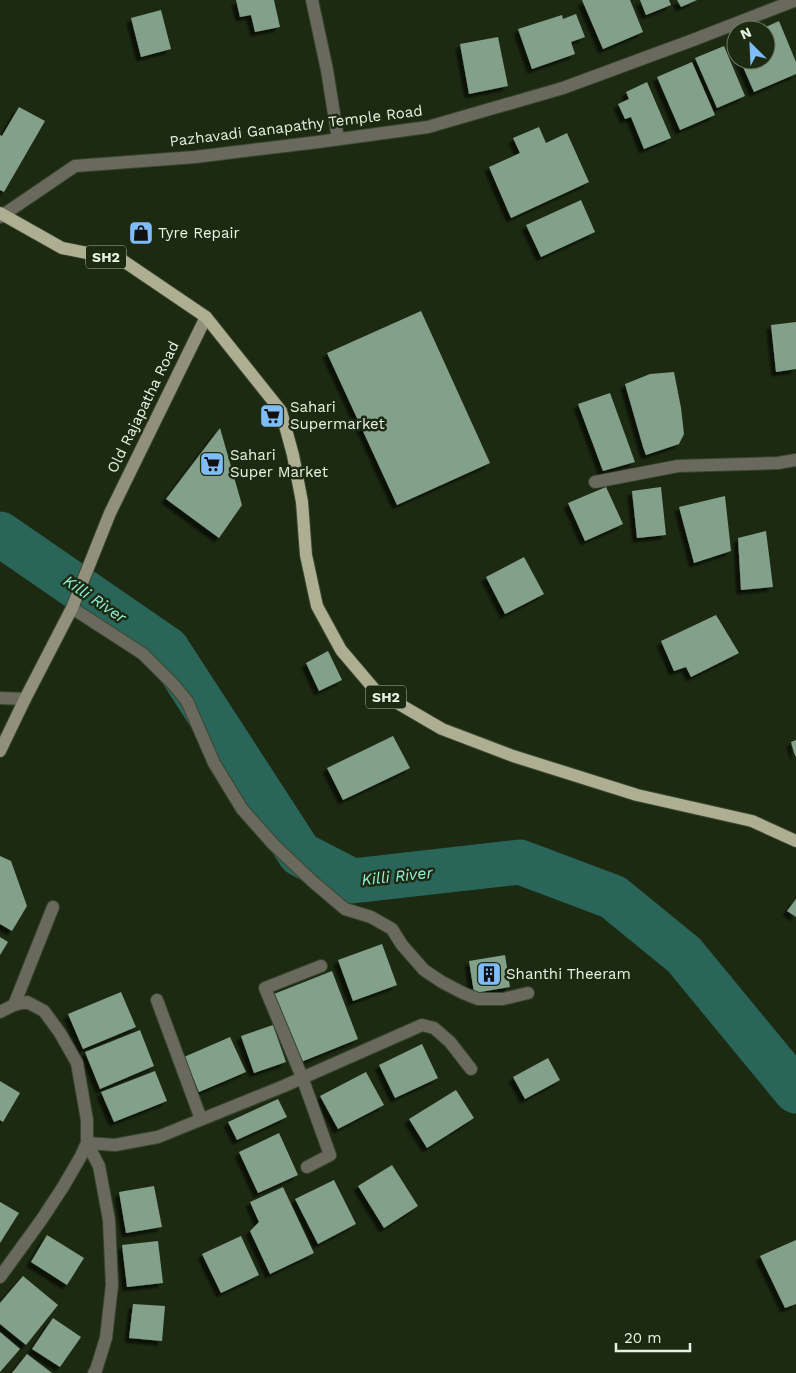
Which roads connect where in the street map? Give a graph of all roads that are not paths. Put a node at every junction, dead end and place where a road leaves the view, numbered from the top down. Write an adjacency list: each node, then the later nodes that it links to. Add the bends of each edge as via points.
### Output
1 (312, 0): 3 (street)
2 (796, 0): 3 (street, Pazhavadi Ganapathy Temple Road, via 563,88 428,127)
3 (338, 139): 4 (street, Pazhavadi Ganapathy Temple Road, via 195,157 75,166)
4 (1, 215): 5 (main road, SH2, via 62,248 122,260)
5 (206, 317): 8 (main road, Old Rajapatha Road, via 110,512); 12 (main road, SH2, via 281,411 294,455 306,555 317,606 341,650 375,690 442,729 514,756 637,795 752,821)
6 (796, 460): 7 (street, via 678,466)
7 (595, 482)
8 (72, 608): 10 (main road); 15 (street, via 144,654 173,684 187,701 214,763 242,809 274,845 345,909 371,917 392,929 424,970 463,993 478,999 503,999)
9 (0, 698): 10 (street)
10 (25, 699): 11 (main road)
11 (0, 751)
12 (796, 841)
13 (53, 907): 17 (street)
14 (321, 966): 20 (street, via 265,988)
15 (528, 993)
16 (157, 1000): 21 (street)
17 (14, 1004): 18 (street); 22 (street, via 27,1002 44,1011 76,1063 88,1120)
18 (0, 1012)
19 (471, 1069): 20 (street, via 450,1042 434,1028 422,1025)
20 (302, 1077): 21 (street); 23 (street, via 330,1155)
21 (201, 1120): 22 (street, via 158,1137 115,1145)
22 (87, 1143): 24 (street, via 58,1195); 25 (street, via 99,1166 109,1220 112,1285 106,1338)
23 (307, 1167)
24 (0, 1277)
25 (94, 1373)

